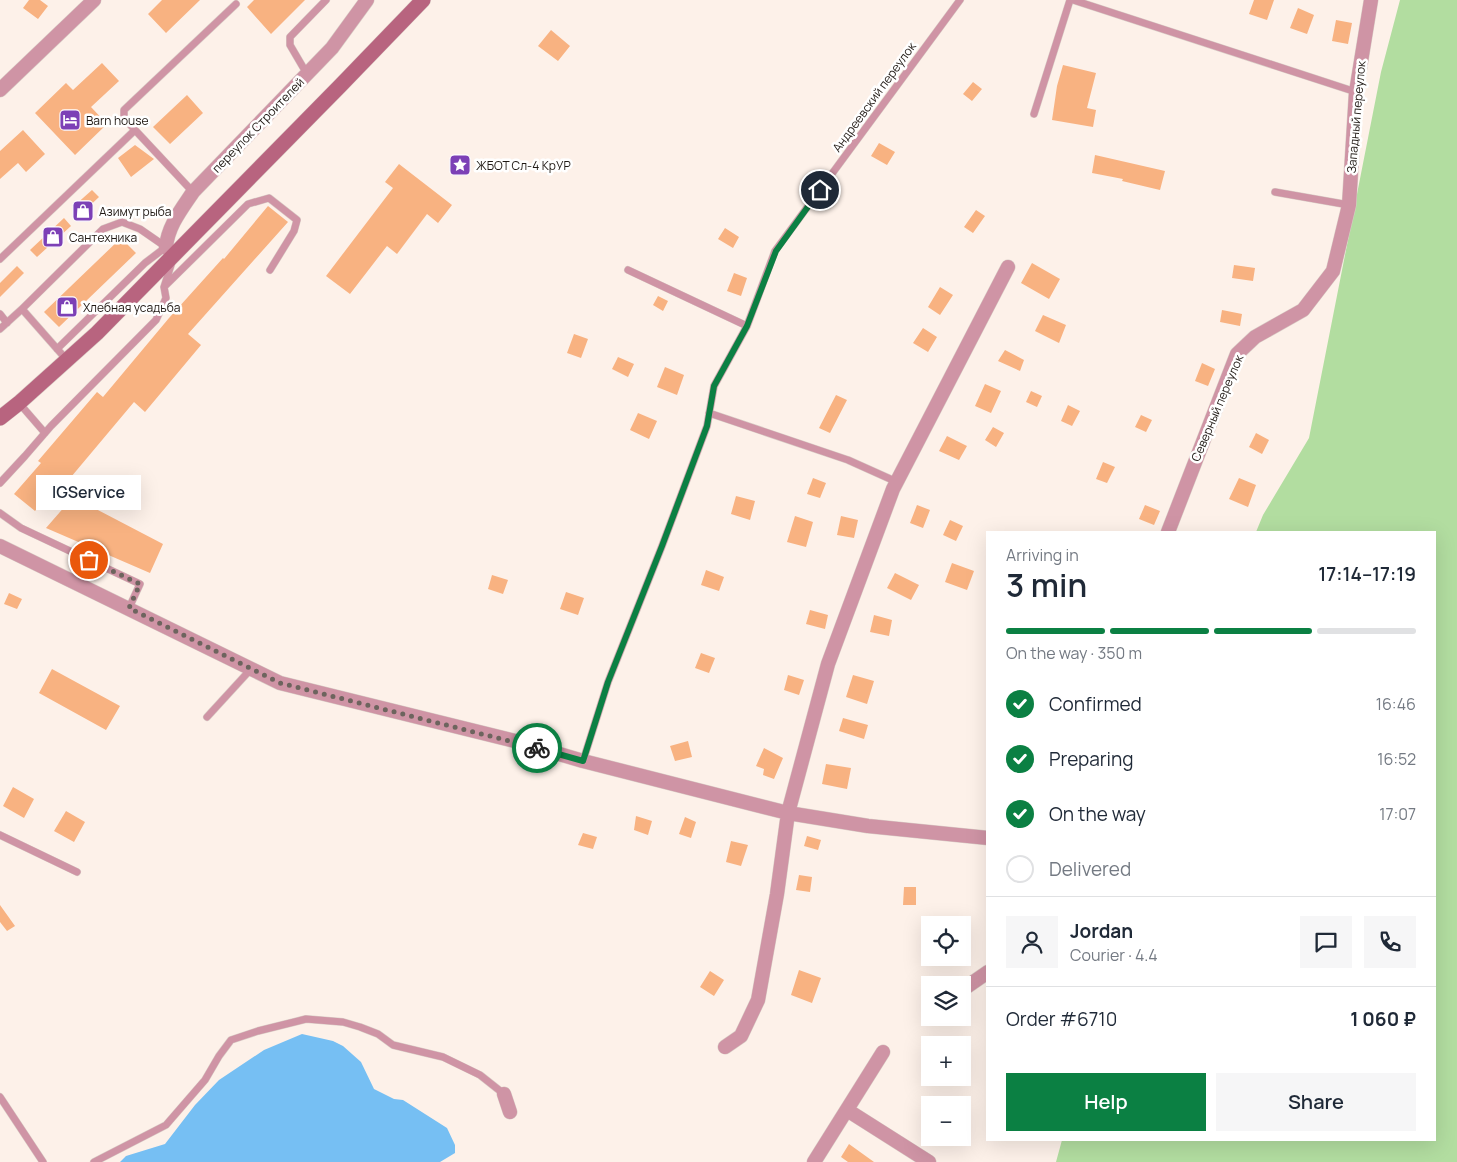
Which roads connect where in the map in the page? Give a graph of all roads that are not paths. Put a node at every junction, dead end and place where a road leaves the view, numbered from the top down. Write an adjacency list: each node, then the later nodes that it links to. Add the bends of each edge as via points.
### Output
1 (94, 0): 10 (street)
2 (326, 0): 9 (lane, via 290,37 290,45)
3 (367, 0): 9 (street, переулок Строителей, via 332,48)
4 (423, 0): 17 (main road)
5 (960, 0): 26 (lane, Андреевский переулок, via 776,251)
6 (1071, 0): 11 (lane); 12 (lane)
7 (1371, 0): 11 (street, Западный переулок)
8 (236, 4): 13 (lane, via 124,110 124,118)
9 (307, 74): 14 (street, переулок Строителей)
10 (0, 90)
11 (1356, 92): 16 (street, Западный переулок)
12 (1034, 114)
13 (135, 130): 14 (lane); 18 (lane)
14 (193, 192): 17 (street, переулок Строителей, via 168,234)
15 (1275, 192): 16 (lane)
16 (1349, 205): 36 (street, Северный переулок, via 1333,270 1304,310 1256,337 1237,354)
17 (170, 251): 22 (lane); 23 (lane, via 140,229 122,222 103,229); 28 (main road, via 96,333)
18 (0, 259)
19 (1008, 267): 33 (street)
20 (270, 270): 22 (lane, via 294,231 297,220 270,198 248,204)
21 (628, 270): 26 (lane)
22 (164, 286): 32 (lane, via 166,298 156,320)
23 (22, 309): 25 (lane); 28 (lane)
24 (0, 314): 25 (lane)
25 (7, 323): 27 (lane)
26 (747, 326): 30 (lane, Андреевский переулок, via 714,386)
27 (0, 329)
28 (62, 354): 29 (main road)
29 (19, 403): 31 (main road); 32 (lane)
30 (709, 413): 33 (lane, via 848,460); 41 (lane, Андреевский переулок, via 662,546 608,682)
31 (0, 418)
32 (45, 433): 34 (lane)
33 (897, 482): 42 (street, via 828,664)
34 (0, 483)
35 (0, 513): 38 (lane, via 21,528 140,584)
36 (1168, 531)
37 (0, 546): 38 (street)
38 (129, 608): 39 (street)
39 (252, 669): 40 (lane); 41 (street, via 280,683)
40 (207, 717)
41 (583, 761): 42 (street)
42 (788, 814): 44 (street); 48 (street, via 758,1000 741,1036)
43 (0, 835): 45 (lane)
44 (986, 838)
45 (77, 872)
46 (986, 973): 47 (street)
47 (971, 984)
48 (725, 1047)
49 (883, 1052): 52 (street)
50 (504, 1094): 53 (street); 55 (lane, via 480,1075 443,1057 393,1045 378,1034 343,1022 306,1019 231,1040 205,1080 166,1125)
51 (0, 1097): 54 (lane)
52 (847, 1110): 56 (street); 57 (street)
53 (510, 1112)
54 (42, 1162)
55 (94, 1162)
56 (814, 1162)
57 (929, 1162)

